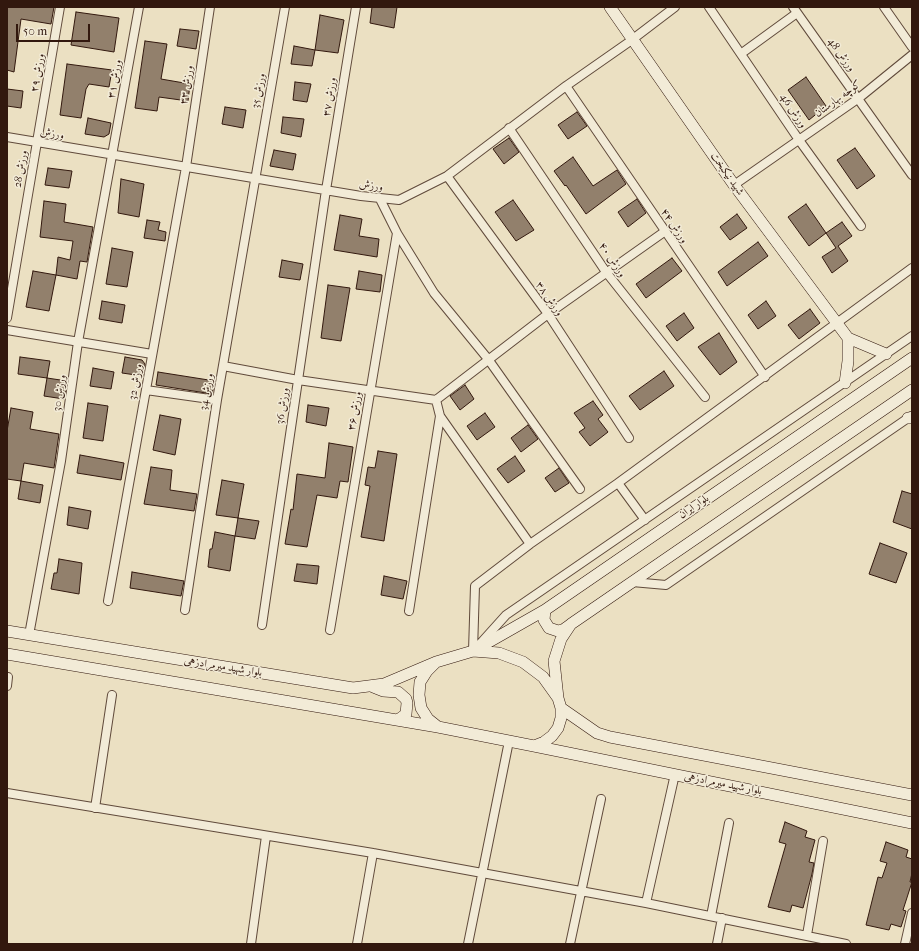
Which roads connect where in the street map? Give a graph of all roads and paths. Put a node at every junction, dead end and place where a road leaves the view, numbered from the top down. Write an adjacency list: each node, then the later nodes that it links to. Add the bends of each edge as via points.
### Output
1 (60, 7): 20 (street, ورزش ۲۹)
2 (139, 7): 21 (street, ورزش ۳۱)
3 (210, 7): 22 (street, ورزش ۳۳)
4 (285, 7): 25 (street, ورزش 35)
5 (356, 7): 27 (street, ورزش ۳۷)
6 (610, 7): 11 (main road, شهید نیکبخت)
7 (675, 7): 11 (street, ورزش)
8 (709, 7): 13 (street, ورزش 46)
9 (884, 7): 12 (street)
10 (795, 10): 13 (street); 16 (street, ورزش 48)
11 (633, 39): 15 (street, ورزش); 26 (main road, شهید نیکبخت)
12 (912, 47)
13 (742, 53): 19 (street, ورزش 46)
14 (912, 55): 16 (street, کوچه بهارستان)
15 (566, 86): 17 (street, ورزش); 30 (street, ورزش ۴۴)
16 (859, 98): 19 (street, کوچه بهارستان); 23 (street, ورزش 48)
17 (509, 128): 24 (street, ورزش); 33 (street, ورزش ۴۰)
18 (7, 137): 20 (street, ورزش)
19 (799, 140): 26 (street, کوچه بهارستان); 29 (street, ورزش 46)
20 (36, 142): 21 (street, ورزش); 35 (street, ورزش 28)
21 (112, 155): 22 (street, ورزش); 40 (street, ورزش 30)
22 (186, 167): 25 (street, ورزش); 41 (street, ورزش 32)
23 (912, 175)
24 (447, 176): 28 (street, ورزش, via 399,200); 34 (street, ورزش ۳۸)
25 (255, 178): 27 (street, ورزش); 45 (street, ورزش 34)
26 (734, 185): 36 (main road, شهید نیکبخت)
27 (326, 190): 28 (street, ورزش); 47 (street, ورزش 36)
28 (380, 199): 31 (street)
29 (862, 226)
30 (664, 232): 33 (street); 46 (street, ورزش ۴۴)
31 (397, 233): 44 (street, via 434,293); 49 (street, ورزش ۳۶)
32 (912, 268): 36 (street)
33 (606, 272): 34 (street); 52 (street, ورزش ۴۰)
34 (548, 314): 44 (street); 57 (street, ورزش ۳۸)
35 (7, 318)
36 (838, 324): 39 (main road, شهید نیکبخت); 46 (street)
37 (7, 330): 40 (street)
38 (912, 336): 42 (street)
39 (848, 338): 42 (main road); 48 (main road, via 848,361)
40 (78, 342): 41 (street); 71 (street, ورزش 30, via 61,461)
41 (152, 354): 50 (street, ورزش 32)
42 (886, 354): 48 (street)
43 (912, 358): 65 (main road, بلوار ایران)
44 (488, 359): 54 (street); 59 (street)
45 (223, 366): 47 (street); 53 (street, ورزش 34)
46 (765, 377): 58 (street)
47 (298, 380): 49 (street); 68 (street, ورزش 36)
48 (844, 383): 60 (street)
49 (370, 389): 54 (street); 69 (street, ورزش ۳۶)
50 (146, 390): 53 (street); 63 (street, ورزش 32)
51 (912, 390): 62 (main road)
52 (705, 397)
53 (217, 400): 64 (street, ورزش 34)
54 (436, 400): 55 (street)
55 (440, 416): 61 (street); 66 (street)
56 (911, 417): 62 (street, via 666,585)
57 (629, 438)
58 (618, 483): 60 (street); 61 (street)
59 (580, 488)
60 (645, 520): 72 (street, via 506,616)
61 (530, 544): 72 (street, via 475,586)
62 (632, 582): 67 (main road)
63 (108, 601)
64 (186, 610)
65 (545, 610): 67 (main road, via 544,620 549,628 558,631); 72 (main road, بلوار ایران)
66 (409, 611)
67 (571, 624): 79 (main road, via 561,639 554,661)
68 (262, 625)
69 (330, 630)
70 (7, 631): 71 (main road, بلوار شهید میرمرادزهی)
71 (29, 635): 77 (main road, بلوار شهید میرمرادزهی, via 353,688)
72 (473, 651): 74 (main road); 79 (main road, via 499,653 522,662 543,677)
73 (7, 654): 80 (main road, بلوار شهید میرمرادزهی)
74 (436, 662): 77 (main road, بلوار شهید میرمرادزهی, via 384,684); 81 (main road, via 426,671 420,682 418,695 421,708 428,719)
75 (8, 677): 76 (street)
76 (7, 686)
77 (372, 686): 80 (main road, via 383,691 398,692 406,699 406,714)
78 (112, 695): 88 (street)
79 (559, 703): 83 (main road, via 561,718 558,728 544,742); 86 (main road, via 597,733 610,737)
80 (398, 720): 81 (main road, بلوار شهید میرمرادزهی)
81 (438, 727): 82 (main road)
82 (509, 741): 83 (main road); 94 (street)
83 (534, 746): 84 (main road, بلوار شهید میرمرادزهی)
84 (675, 774): 90 (main road, بلوار شهید میرمرادزهی); 96 (street)
85 (7, 793): 88 (street)
86 (912, 795)
87 (601, 799): 95 (street)
88 (95, 808): 91 (street)
89 (728, 823): 98 (street)
90 (912, 823)
91 (266, 836): 93 (street); 102 (street)
92 (823, 841): 100 (street)
93 (373, 853): 94 (street); 103 (street)
94 (483, 874): 95 (street); 104 (street)
95 (580, 892): 96 (street); 105 (street)
96 (646, 903): 98 (street)
97 (912, 913): 108 (street)
98 (712, 916): 99 (street)
99 (722, 918): 100 (street); 106 (street)
100 (807, 935): 101 (street)
101 (837, 943): 107 (street)
102 (251, 944)
103 (357, 944)
104 (468, 944)
105 (570, 944)
106 (717, 944)
107 (846, 944)
108 (905, 944)

